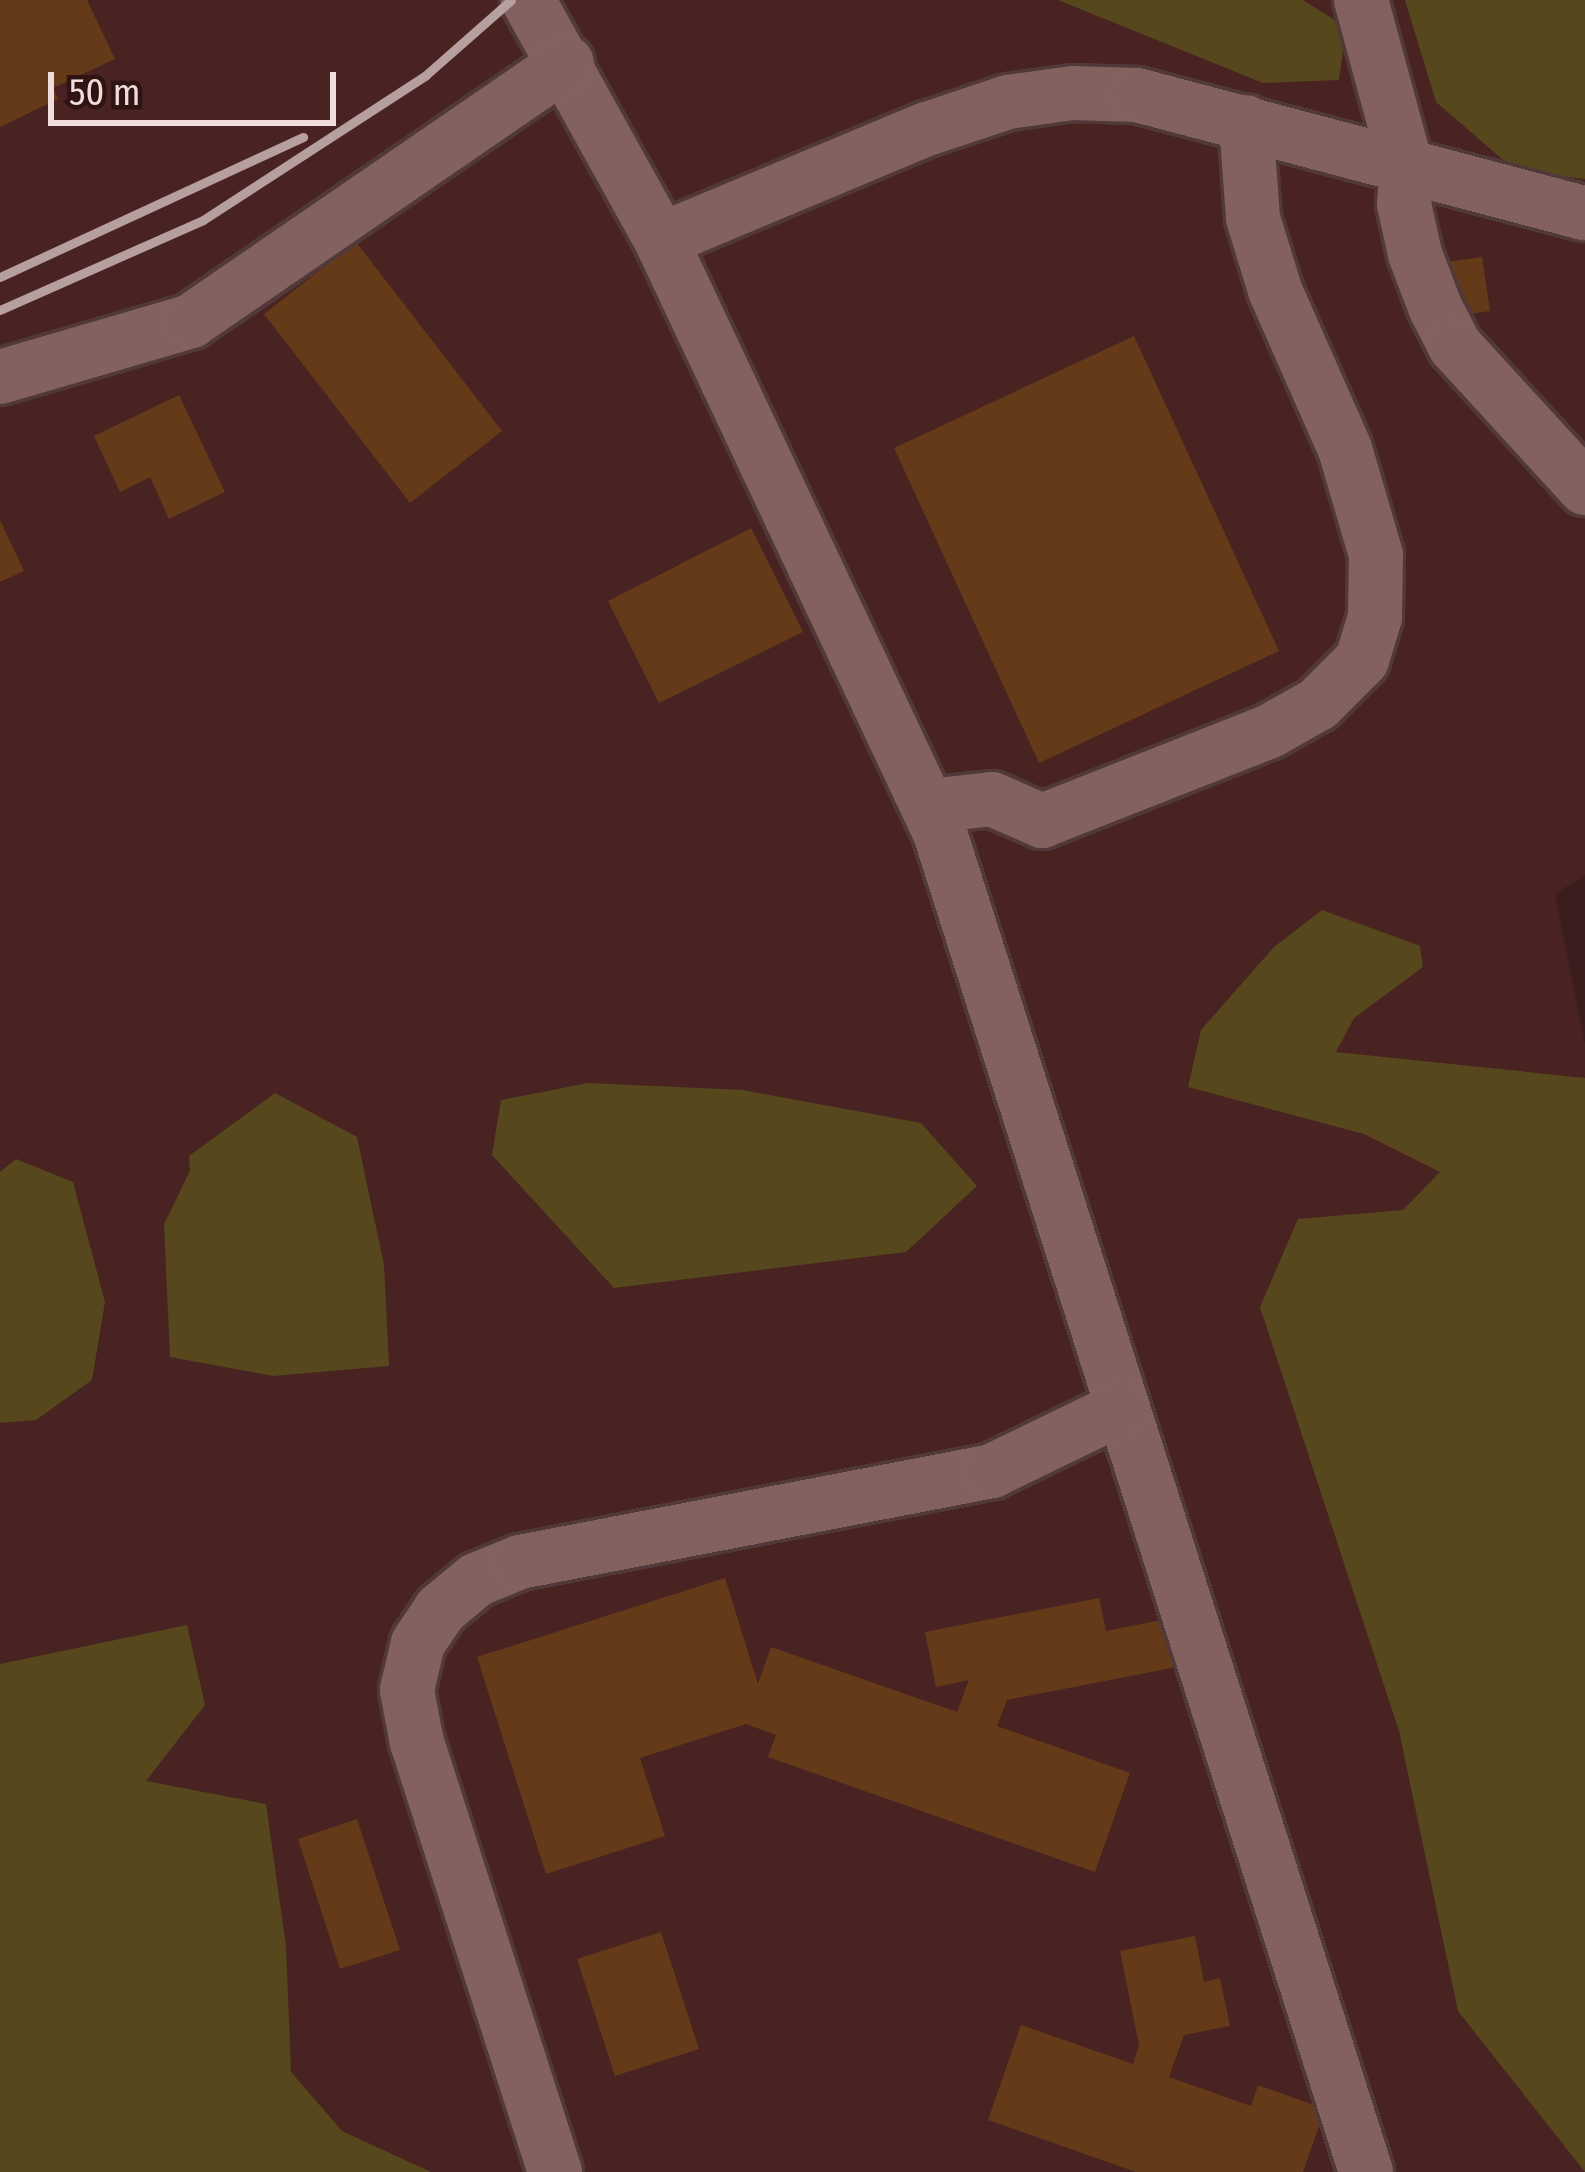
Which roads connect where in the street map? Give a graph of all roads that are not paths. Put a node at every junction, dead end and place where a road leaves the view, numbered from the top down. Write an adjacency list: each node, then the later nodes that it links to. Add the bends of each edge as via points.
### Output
1 (528, 0): 3 (lane)
2 (1361, 0): 5 (lane)
3 (566, 63): 7 (lane); 8 (lane, via 191,321)
4 (1246, 122): 5 (lane); 7 (lane, via 1138,95 1008,102); 10 (lane, via 1253,218 1275,290 1345,449 1376,554 1375,617 1362,660 1318,704 1270,731 1042,821 992,799)
5 (1407, 169): 6 (lane); 9 (lane, via 1404,204 1415,254 1455,346)
6 (1585, 213)
7 (661, 240): 10 (lane)
8 (0, 377)
9 (1585, 488)
10 (928, 806): 11 (lane, via 1000,1006)
11 (1122, 1408): 12 (lane, via 992,1471 520,1562 476,1580 440,1610 418,1643 407,1690 417,1743); 13 (lane)
12 (555, 2172)
13 (1366, 2172)

